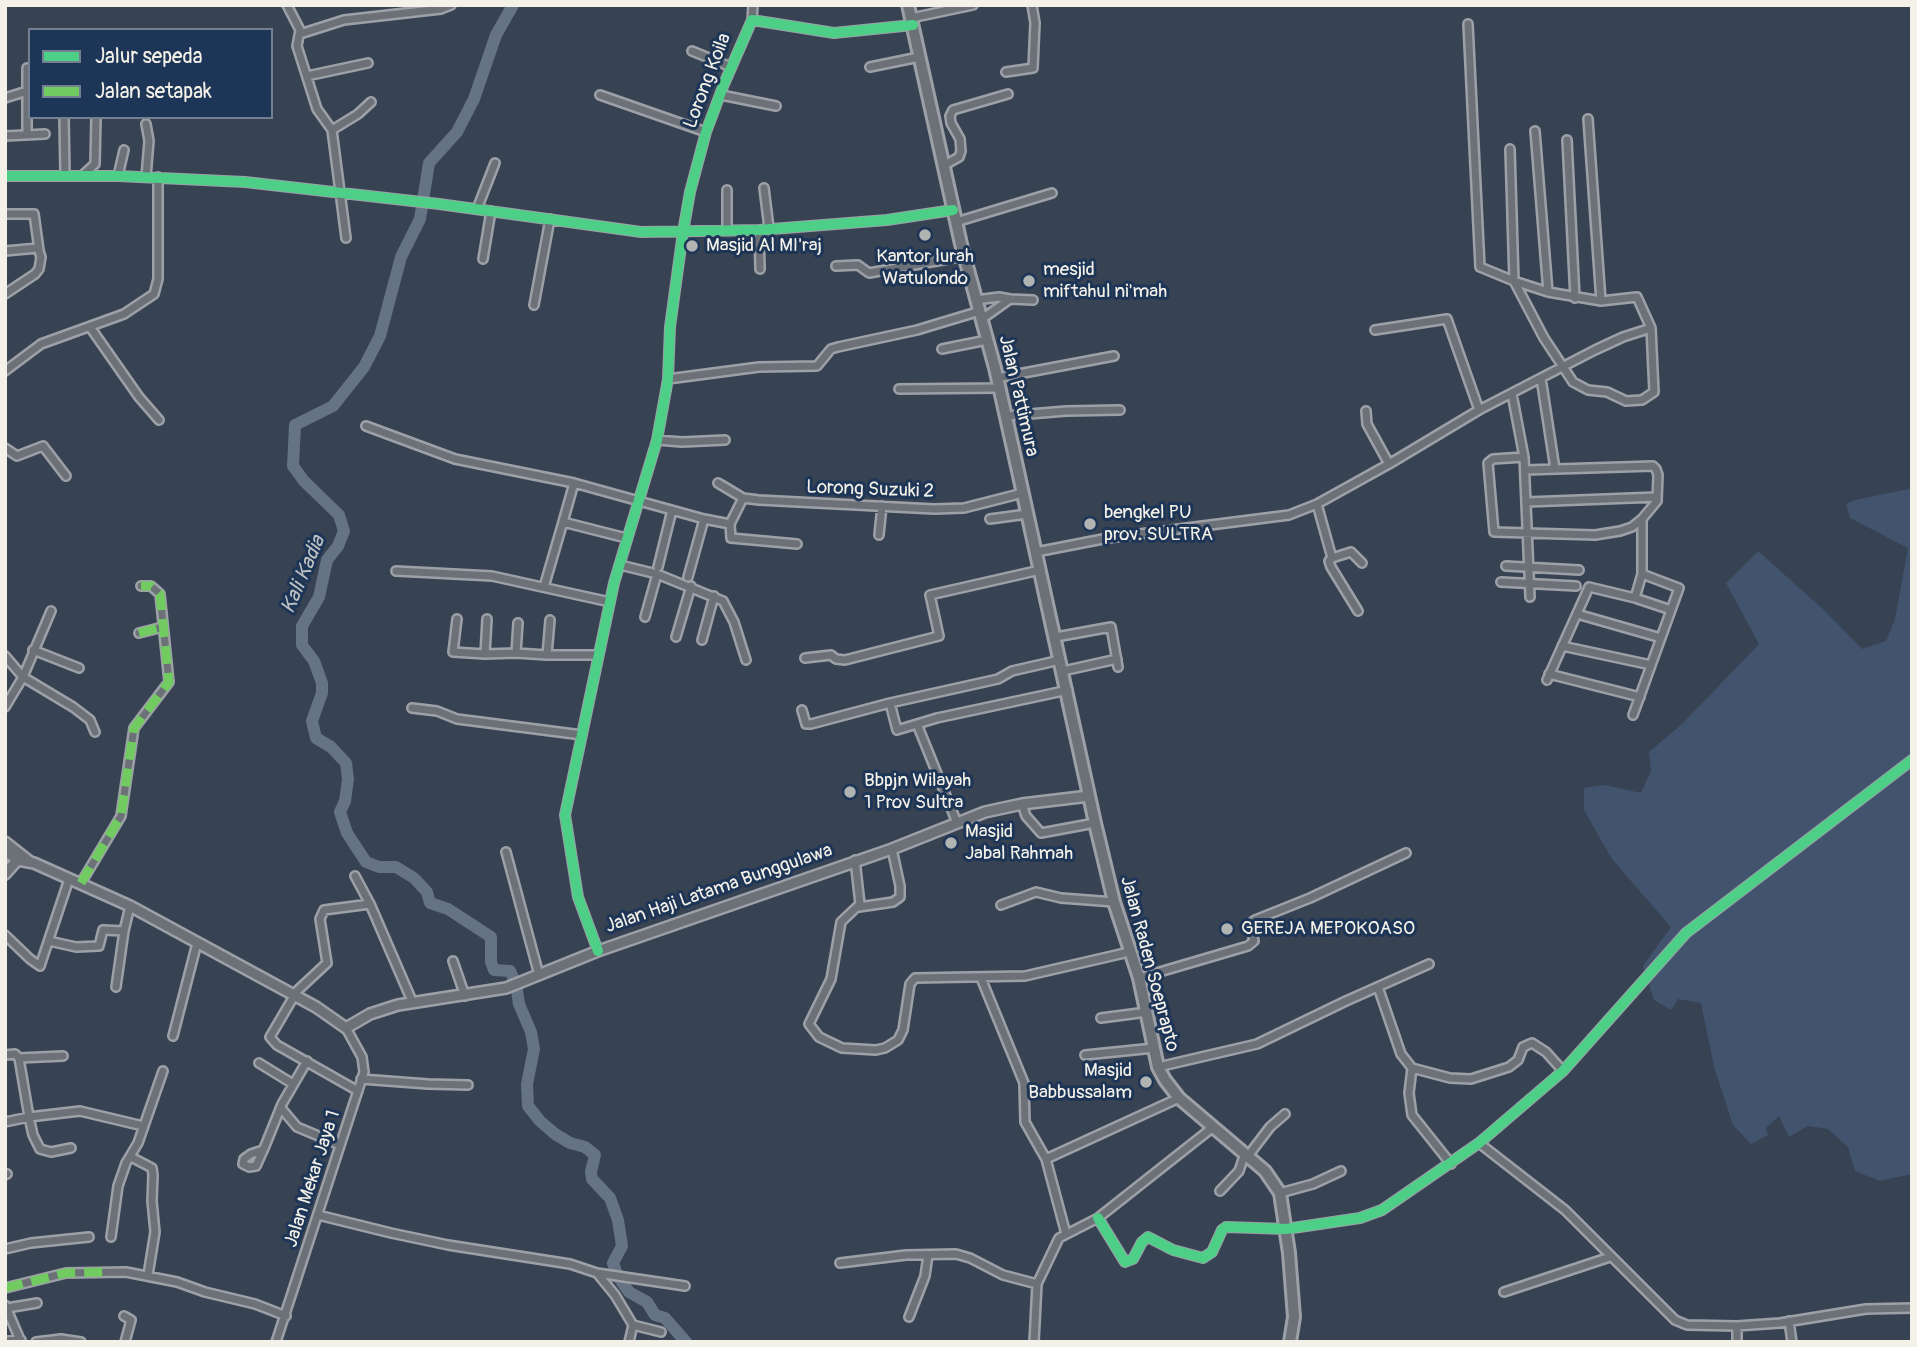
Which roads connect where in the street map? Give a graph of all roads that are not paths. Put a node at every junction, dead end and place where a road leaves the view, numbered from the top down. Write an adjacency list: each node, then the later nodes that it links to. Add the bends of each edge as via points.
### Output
1 (287, 5): 10 (street)
2 (451, 5): 10 (street, via 344,20)
3 (753, 5): 7 (street)
4 (908, 5): 8 (highway, Jalan Pattimura)
5 (973, 5): 8 (street, Lorong Koila)
6 (1032, 5): 17 (street, via 1033,68)
7 (752, 20): 8 (street, Lorong Koila, via 834,33); 16 (street, Lorong Koila)
8 (912, 22): 12 (highway, Jalan Pattimura)
9 (1468, 24): 68 (street, via 1480,267)
10 (300, 33): 18 (street, via 298,46)
11 (692, 51): 16 (street)
12 (919, 57): 14 (street); 40 (highway, Jalan Pattimura)
13 (368, 63): 18 (street)
14 (870, 67)
15 (27, 68): 19 (street)
16 (731, 68): 22 (street, Lorong Koila)
17 (1006, 72)
18 (307, 76): 30 (street, via 320,116)
19 (27, 91): 23 (street); 33 (street)
20 (1008, 94): 40 (street, via 953,110 951,123 961,152)
21 (600, 95): 32 (street)
22 (721, 95): 25 (street); 32 (street, Lorong Koila)
23 (5, 99)
24 (371, 102): 30 (street)
25 (776, 106)
26 (1588, 118): 74 (street)
27 (64, 119): 41 (street)
28 (96, 119): 42 (street, via 95,164)
29 (146, 124): 45 (street)
30 (332, 130): 49 (street)
31 (1535, 131): 69 (street)
32 (706, 132): 60 (street, Lorong Koila)
33 (27, 134): 34 (street); 35 (street)
34 (45, 134)
35 (5, 136)
36 (1567, 140): 71 (street)
37 (1510, 149): 68 (street)
38 (124, 150): 44 (street)
39 (495, 163): 51 (street)
40 (943, 166): 52 (highway, Jalan Pattimura)
41 (65, 175): 42 (street); 43 (street)
42 (83, 175): 44 (street)
43 (5, 176)
44 (118, 176): 45 (street)
45 (146, 177): 46 (street)
46 (158, 177): 49 (street); 77 (street, via 154,294 124,314)
47 (764, 188): 57 (street)
48 (727, 190): 58 (street)
49 (342, 193): 51 (street); 61 (street)
50 (1052, 193): 56 (street)
51 (477, 209): 53 (street)
52 (953, 210): 56 (highway, Jalan Pattimura); 57 (street, via 887,220)
53 (491, 211): 55 (street); 65 (street)
54 (5, 214): 62 (street, via 34,214)
55 (550, 219): 60 (street, via 621,231); 75 (street)
56 (957, 222): 64 (highway, Jalan Pattimura)
57 (769, 228): 59 (street)
58 (727, 230): 59 (street); 60 (street)
59 (759, 230): 67 (street)
60 (683, 232): 86 (street, Lorong Koila)
61 (346, 238)
62 (39, 250): 63 (street); 70 (street, via 40,269)
63 (5, 251)
64 (965, 256): 66 (street, via 869,273 858,265); 76 (highway, Jalan Pattimura)
65 (483, 259)
66 (836, 266)
67 (760, 269)
68 (1514, 281): 69 (street); 83 (street)
69 (1548, 292): 71 (street)
70 (5, 294)
71 (1575, 298): 74 (street)
72 (1010, 299): 73 (street); 76 (street); 76 (street, via 999,297)
73 (1033, 300)
74 (1601, 301): 78 (street, via 1637,298)
75 (534, 305)
76 (979, 310): 80 (highway, Jalan Pattimura); 86 (street, via 917,330 831,349 817,366 759,367)
77 (90, 327): 84 (street, via 41,344); 94 (street)
78 (1651, 328): 83 (street); 83 (street, via 1654,392 1642,400 1626,401 1588,390 1573,382)
79 (1375, 330): 91 (street, via 1447,319)
80 (987, 340): 81 (street); 87 (highway, Jalan Pattimura)
81 (942, 349)
82 (1114, 356): 87 (street)
83 (1562, 367): 85 (street)
84 (5, 371)
85 (1541, 378): 89 (street); 101 (street)
86 (668, 379): 96 (street, Lorong Koila)
87 (998, 383): 88 (street); 93 (highway, Jalan Pattimura)
88 (899, 389)
89 (1512, 394): 91 (street); 99 (street)
90 (1120, 410): 93 (street)
91 (1479, 410): 100 (street)
92 (1366, 411): 100 (street, via 1367,424)
93 (1006, 416): 106 (highway, Jalan Pattimura)
94 (159, 419)
95 (366, 426): 105 (street, via 455,459)
96 (657, 440): 97 (street); 109 (street, Lorong Koila)
97 (724, 440)
98 (5, 448): 103 (street, via 18,456 43,446)
99 (1524, 457): 102 (street); 120 (street, via 1488,463 1494,532)
100 (1390, 464): 111 (street)
101 (1555, 469): 102 (street); 107 (street, via 1653,466)
102 (1525, 470): 110 (street)
103 (66, 476)
104 (718, 483): 108 (street, Lorong Suzuki 2)
105 (574, 484): 109 (street); 118 (street)
106 (1023, 493): 112 (street, Lorong Suzuki 2, via 957,509); 114 (highway, Jalan Pattimura)
107 (1657, 497): 110 (street); 117 (street)
108 (743, 498): 112 (street, Lorong Suzuki 2); 119 (street)
109 (638, 500): 113 (street); 122 (street, Lorong Koila)
110 (1527, 502): 120 (street)
111 (1317, 504): 124 (street, via 1278,517 1108,538); 125 (street)
112 (882, 506): 121 (street)
113 (672, 510): 115 (street); 133 (street)
114 (1027, 514): 116 (street); 124 (highway, Jalan Pattimura)
115 (704, 519): 119 (street); 135 (street)
116 (990, 519)
117 (1643, 519): 120 (street, via 1632,527 1595,535); 134 (street)
118 (563, 522): 122 (street); 141 (street)
119 (730, 524): 123 (street, via 734,540)
120 (1527, 532): 129 (street)
121 (879, 536)
122 (626, 538): 127 (street, Lorong Koila)
123 (797, 544)
124 (1036, 552): 130 (highway, Jalan Pattimura)
125 (1332, 558): 126 (street, via 1352,552); 148 (street, via 1332,571)
126 (1363, 563)
127 (620, 565): 133 (street); 145 (street, Lorong Koila)
128 (1506, 566): 129 (street)
129 (1529, 566): 131 (street); 137 (street)
130 (1041, 570): 158 (highway, Jalan Pattimura); 168 (street, via 930,596 939,636 845,660 831,655)
131 (1579, 570)
132 (396, 571): 141 (street, via 492,576)
133 (658, 571): 139 (street); 150 (street)
134 (1642, 574): 144 (street); 146 (street, via 1679,588)
135 (688, 577)
136 (1502, 582): 137 (street)
137 (1530, 583): 140 (street); 143 (street)
138 (141, 586): 155 (street, via 151,586 160,594)
139 (691, 586): 142 (street); 157 (street)
140 (1576, 586)
141 (544, 587): 145 (street)
142 (714, 596): 160 (street); 169 (street, via 727,605)
143 (1530, 597)
144 (1635, 598): 146 (street); 149 (street, via 1589,587)
145 (610, 602): 166 (street, Lorong Koila)
146 (1671, 610): 159 (street)
147 (51, 611): 162 (street)
148 (1358, 611)
149 (1577, 614): 159 (street); 161 (street)
150 (645, 617)
151 (457, 619): 164 (street, via 453,652)
152 (487, 619): 164 (street)
153 (550, 620): 165 (street)
154 (518, 624): 163 (street)
155 (163, 627): 156 (street); 198 (street, via 169,682 134,728 121,816)
156 (139, 633)
157 (676, 637)
158 (1056, 637): 170 (highway, Jalan Pattimura); 170 (street, via 1111,627 1117,663)
159 (1661, 638): 171 (street)
160 (702, 640)
161 (1562, 646): 171 (street); 175 (street, via 1548,677)
162 (33, 650): 172 (street); 173 (street)
163 (516, 653): 164 (street); 165 (street)
164 (485, 654)
165 (547, 655): 166 (street)
166 (598, 655): 183 (street, Lorong Koila)
167 (5, 656): 173 (street)
168 (805, 658)
169 (746, 660)
170 (1062, 665): 174 (highway, Jalan Pattimura); 176 (street, via 1012,671 998,679)
171 (1651, 665): 175 (street)
172 (79, 668)
173 (23, 677): 177 (street); 182 (street, via 73,707 90,720)
174 (1068, 690): 181 (street); 185 (highway, Jalan Pattimura)
175 (1640, 697): 180 (street)
176 (890, 703): 179 (street, via 808,725); 181 (street, via 897,730)
177 (5, 707)
178 (412, 708): 183 (street, via 457,719)
179 (802, 710)
180 (1633, 715)
181 (916, 724): 187 (street)
182 (95, 732)
183 (582, 735): 208 (street, Lorong Koila, via 565,824 578,897)
184 (1912, 760): 234 (street, via 1686,933)
185 (1089, 796): 186 (main road, Jalan Haji Latama Bunggulawa); 188 (highway, Jalan Raden Soeprapto)
186 (1022, 804): 187 (main road, Jalan Haji Latama Bunggulawa); 188 (street, via 1041,833)
187 (957, 823): 190 (main road, Jalan Haji Latama Bunggulawa)
188 (1095, 823): 199 (highway, Jalan Raden Soeprapto)
189 (5, 842): 193 (main road)
190 (892, 849): 194 (main road, Jalan Haji Latama Bunggulawa); 203 (street, via 900,897)
191 (506, 852): 212 (street)
192 (1406, 853): 214 (street, via 1255,920 1250,924 1254,941 1248,946)
193 (15, 856): 195 (main road); 197 (main road)
194 (855, 860): 203 (street); 208 (main road, Jalan Haji Latama Bunggulawa)
195 (5, 874)
196 (355, 876): 200 (street)
197 (69, 879): 198 (main road); 206 (street)
198 (81, 883): 202 (main road)
199 (1114, 902): 201 (street, via 1036,892); 209 (highway, Jalan Raden Soeprapto)
200 (370, 904): 217 (street, via 324,910 327,963); 219 (street)
201 (1001, 905)
202 (130, 906): 204 (street); 207 (main road)
203 (859, 907): 213 (street, via 841,922 831,979 811,1018 811,1029 823,1039 849,1049 886,1048 901,1035 912,981)
204 (124, 931): 206 (street, via 103,930 96,947); 215 (street)
205 (5, 935): 206 (street, via 39,965)
206 (49, 942)
207 (197, 943): 217 (main road); 223 (street)
208 (598, 951): 212 (main road, Jalan Haji Latama Bunggulawa)
209 (1129, 952): 213 (street, via 1044,974); 214 (highway, Jalan Raden Soeprapto)
210 (453, 961): 218 (street)
211 (1429, 964): 216 (street)
212 (539, 975): 218 (main road, Jalan Haji Latama Bunggulawa, via 494,992)
213 (981, 978): 252 (street, via 1024,1083 1026,1122)
214 (1139, 978): 220 (highway, Jalan Raden Soeprapto)
215 (116, 987)
216 (1378, 987): 231 (street, via 1257,1044); 232 (street, via 1401,1055)
217 (295, 996): 222 (main road); 229 (street, via 270,1037)
218 (465, 996): 219 (main road, Jalan Haji Latama Bunggulawa)
219 (412, 1001): 222 (main road, Jalan Haji Latama Bunggulawa, via 370,1014)
220 (1147, 1012): 221 (street); 224 (highway, Jalan Raden Soeprapto)
221 (1101, 1018)
222 (346, 1028): 235 (street, Jalan Mekar Jaya 1, via 362,1057)
223 (173, 1037)
224 (1154, 1048): 226 (street); 231 (highway, Jalan Raden Soeprapto)
225 (5, 1055): 228 (street)
226 (1085, 1055)
227 (63, 1056): 228 (street)
228 (19, 1058): 242 (street)
229 (307, 1062): 236 (street); 238 (street)
230 (259, 1063): 236 (street)
231 (1158, 1067): 239 (highway, Jalan Raden Soeprapto)
232 (1412, 1068): 234 (street, via 1471,1079 1514,1064 1523,1047 1532,1043); 253 (street, via 1412,1115)
233 (163, 1071): 244 (street)
234 (1563, 1071): 246 (street)
235 (361, 1079): 237 (street); 238 (street, Jalan Mekar Jaya 1)
236 (293, 1084): 240 (street)
237 (468, 1085)
238 (358, 1091): 247 (street, Jalan Mekar Jaya 1)
239 (1179, 1098): 245 (highway, Jalan Raden Soeprapto); 252 (street)
240 (281, 1108): 247 (street, via 297,1127); 249 (street)
241 (1285, 1114): 250 (street)
242 (29, 1117): 243 (street); 244 (street, via 80,1111); 248 (street, via 40,1149)
243 (5, 1122)
244 (143, 1126): 251 (street)
245 (1212, 1128): 250 (highway, Jalan Raden Soeprapto); 258 (street)
246 (1479, 1143): 253 (street); 265 (street, via 1565,1210)
247 (340, 1145): 257 (street, Jalan Mekar Jaya 1)
248 (71, 1148)
249 (263, 1150)
250 (1247, 1155): 255 (street); 256 (highway, Jalan Raden Soeprapto)
251 (131, 1157): 262 (street, via 118,1186); 268 (street, via 152,1168 155,1232)
252 (1046, 1159): 260 (street)
253 (1451, 1164): 259 (street, via 1371,1214)
254 (1341, 1171): 256 (street)
255 (1220, 1191)
256 (1280, 1194): 259 (highway, Jalan Raden Soeprapto)
257 (318, 1215): 267 (street); 277 (street, Jalan Mekar Jaya 1)
258 (1098, 1218): 259 (street, via 1125,1262 1133,1259 1148,1237 1203,1258 1212,1252 1226,1227); 260 (street)
259 (1286, 1229): 291 (highway, Jalan Raden Soeprapto, via 1294,1317)
260 (1066, 1234): 269 (street, via 1047,1258)
261 (89, 1237): 263 (street)
262 (111, 1237)
263 (5, 1249)
264 (928, 1255): 266 (street); 269 (street, via 962,1256); 278 (street)
265 (1610, 1257): 272 (street); 281 (street, via 1675,1320 1687,1325)
266 (839, 1263)
267 (597, 1273): 270 (street); 280 (street)
268 (148, 1275): 271 (street, via 66,1273); 277 (street)
269 (1037, 1284): 290 (street)
270 (685, 1286)
271 (5, 1288)
272 (1504, 1292)
273 (37, 1303): 274 (street)
274 (6, 1306): 284 (street)
275 (1912, 1308): 279 (street, via 1866,1308)
276 (124, 1316): 287 (street, via 131,1320)
277 (286, 1316): 288 (street, Jalan Mekar Jaya 1)
278 (909, 1317)
279 (1789, 1321): 281 (street); 293 (street)
280 (633, 1325): 282 (street); 289 (street)
281 (1737, 1326): 292 (street)
282 (661, 1332)
283 (5, 1341): 284 (street)
284 (21, 1341)
285 (36, 1342): 286 (street)
286 (81, 1342)
287 (125, 1342)
288 (276, 1342)
289 (629, 1342)
290 (1034, 1342)
291 (1290, 1342)
292 (1737, 1342)
293 (1792, 1342)

